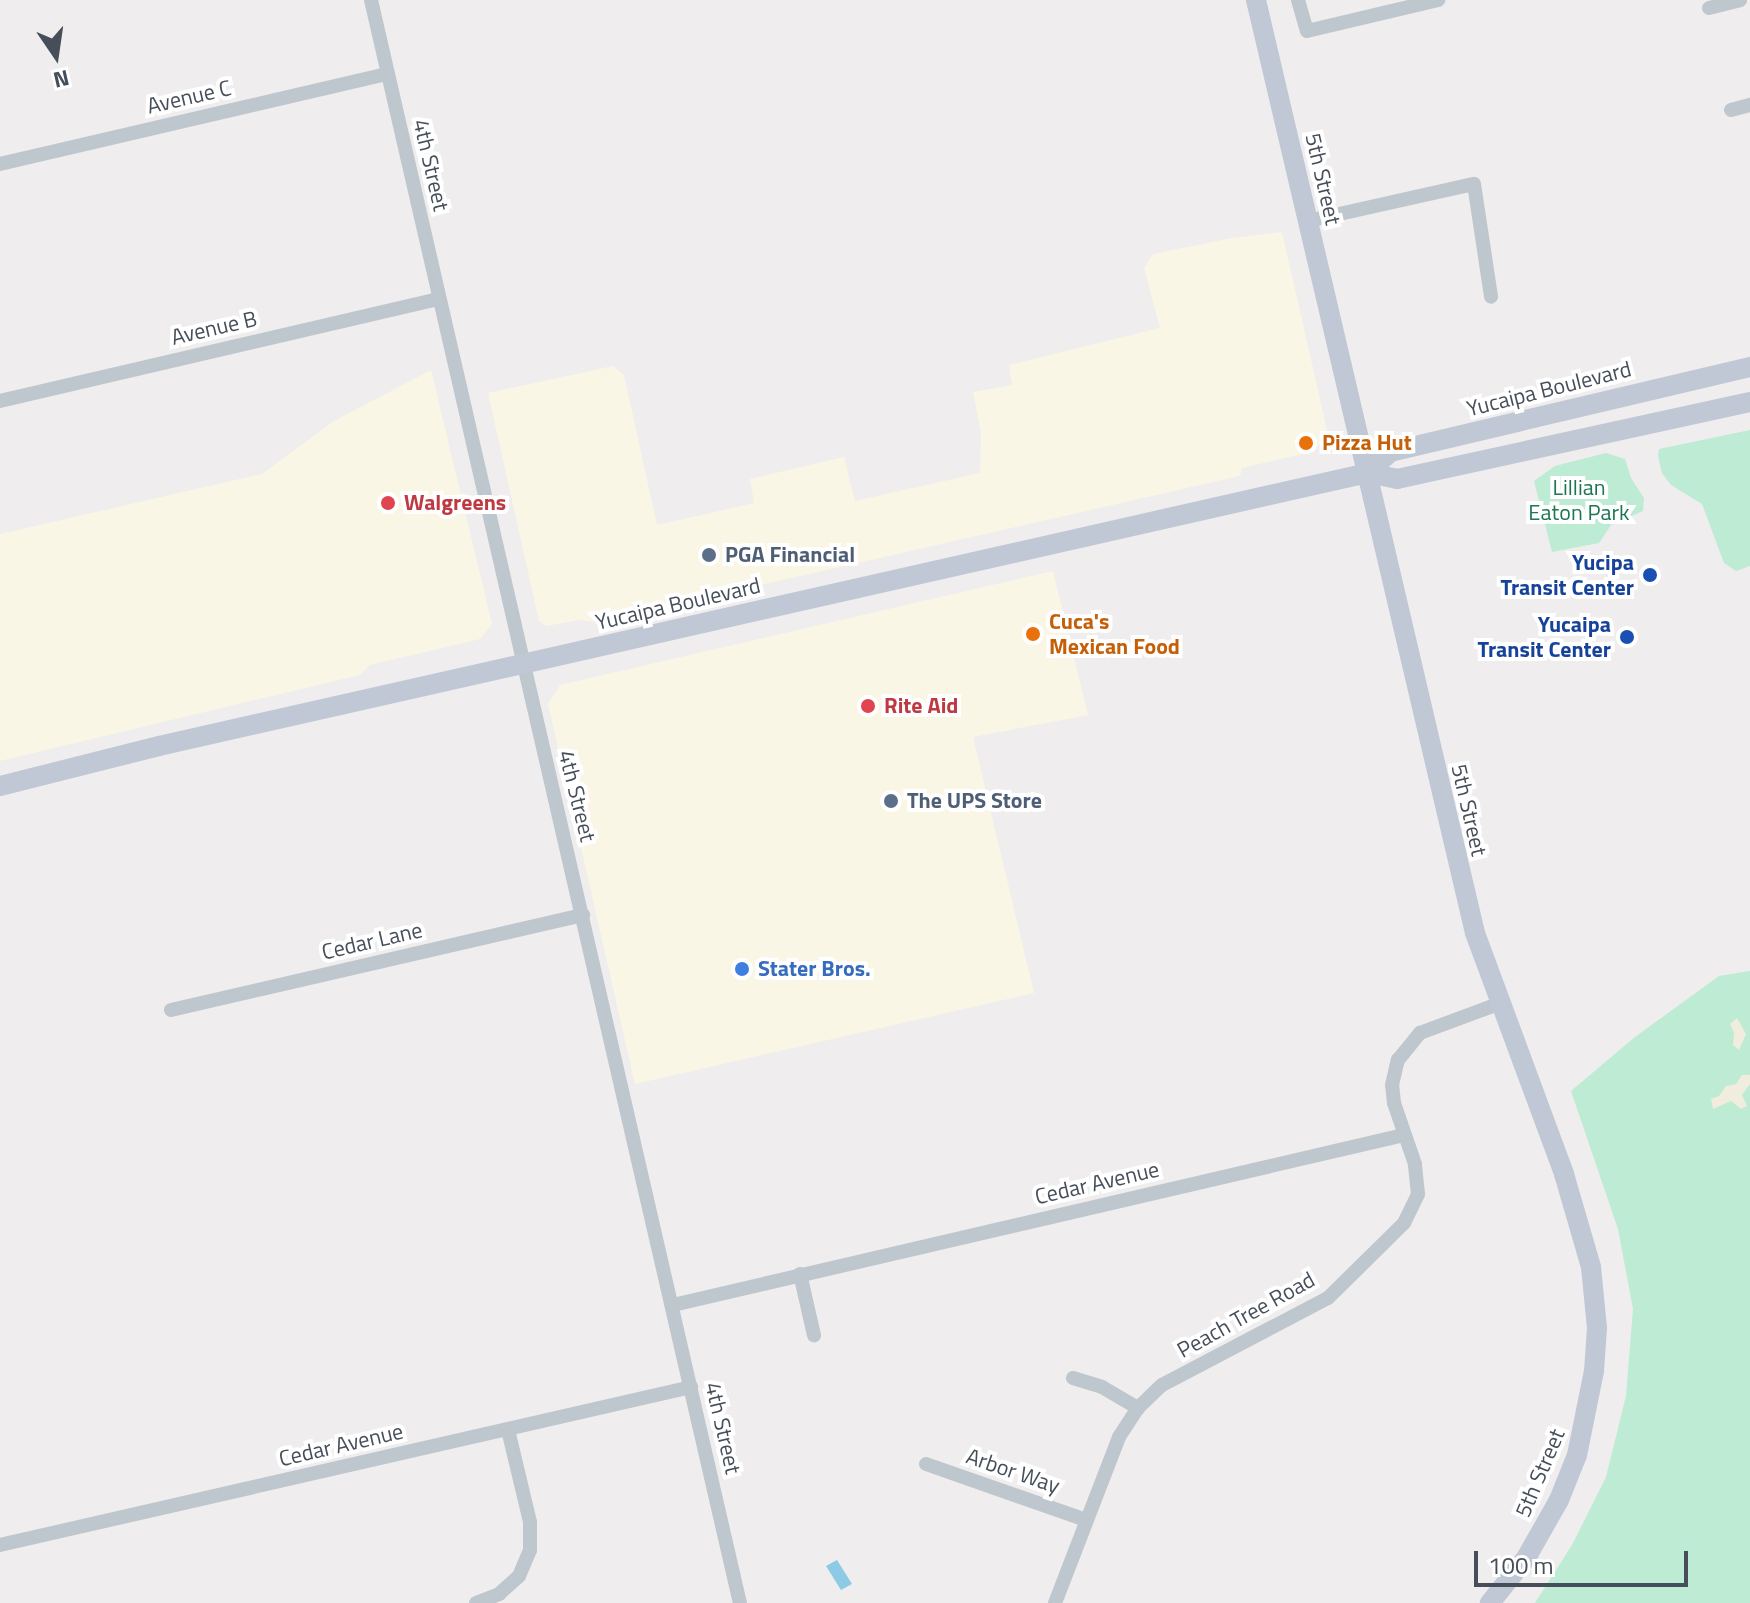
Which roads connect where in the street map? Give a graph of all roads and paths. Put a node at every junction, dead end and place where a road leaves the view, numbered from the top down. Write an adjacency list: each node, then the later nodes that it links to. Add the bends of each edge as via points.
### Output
1 (371, 0): 7 (street, 4th Street)
2 (1256, 0): 11 (main road, 5th Street)
3 (1298, 0): 4 (street, via 1307,31)
4 (1438, 0)
5 (1740, 0): 6 (street)
6 (1709, 8)
7 (388, 74): 10 (street, Avenue C); 13 (street, 4th Street)
8 (1750, 105): 9 (street)
9 (1731, 110)
10 (0, 164)
11 (1308, 221): 12 (street, via 1474,184); 17 (main road, 5th Street)
12 (1491, 297)
13 (438, 299): 15 (street, Avenue B); 18 (street, 4th Street)
14 (1750, 367): 17 (main road, Yucaipa Boulevard, via 1390,452)
15 (0, 401)
16 (1750, 402): 17 (main road, Yucaipa Boulevard, via 1397,479)
17 (1367, 473): 18 (main road, Yucaipa Boulevard); 21 (main road, 5th Street, via 1458,868)
18 (522, 664): 19 (main road, Yucaipa Boulevard); 20 (street, 4th Street)
19 (0, 786)
20 (583, 915): 22 (street, Cedar Lane); 25 (street, 4th Street)
21 (1498, 1004): 23 (street, Peach Tree Road, via 1437,1023 1408,1044 1392,1085); 37 (main road, 5th Street, via 1581,1226 1597,1328 1588,1415 1577,1455 1526,1558)
22 (171, 1010)
23 (1404, 1135): 24 (street, Cedar Avenue); 29 (street, Peach Tree Road, via 1415,1164 1418,1194 1404,1223 1328,1298 1162,1385)
24 (800, 1274): 25 (street, Cedar Avenue); 26 (street)
25 (673, 1305): 28 (street, 4th Street)
26 (814, 1335)
27 (1073, 1378): 29 (street)
28 (691, 1387): 30 (street, Cedar Avenue); 35 (street, 4th Street)
29 (1138, 1408): 32 (street, Peach Tree Road, via 1119,1437)
30 (508, 1430): 33 (street, Cedar Avenue); 34 (street, via 530,1522 530,1550 519,1576 499,1594)
31 (926, 1464): 32 (street, Arbor Way)
32 (1086, 1520): 36 (street, Peach Tree Road)
33 (0, 1545)
34 (476, 1603)
35 (740, 1603)
36 (1055, 1603)
37 (1490, 1603)

